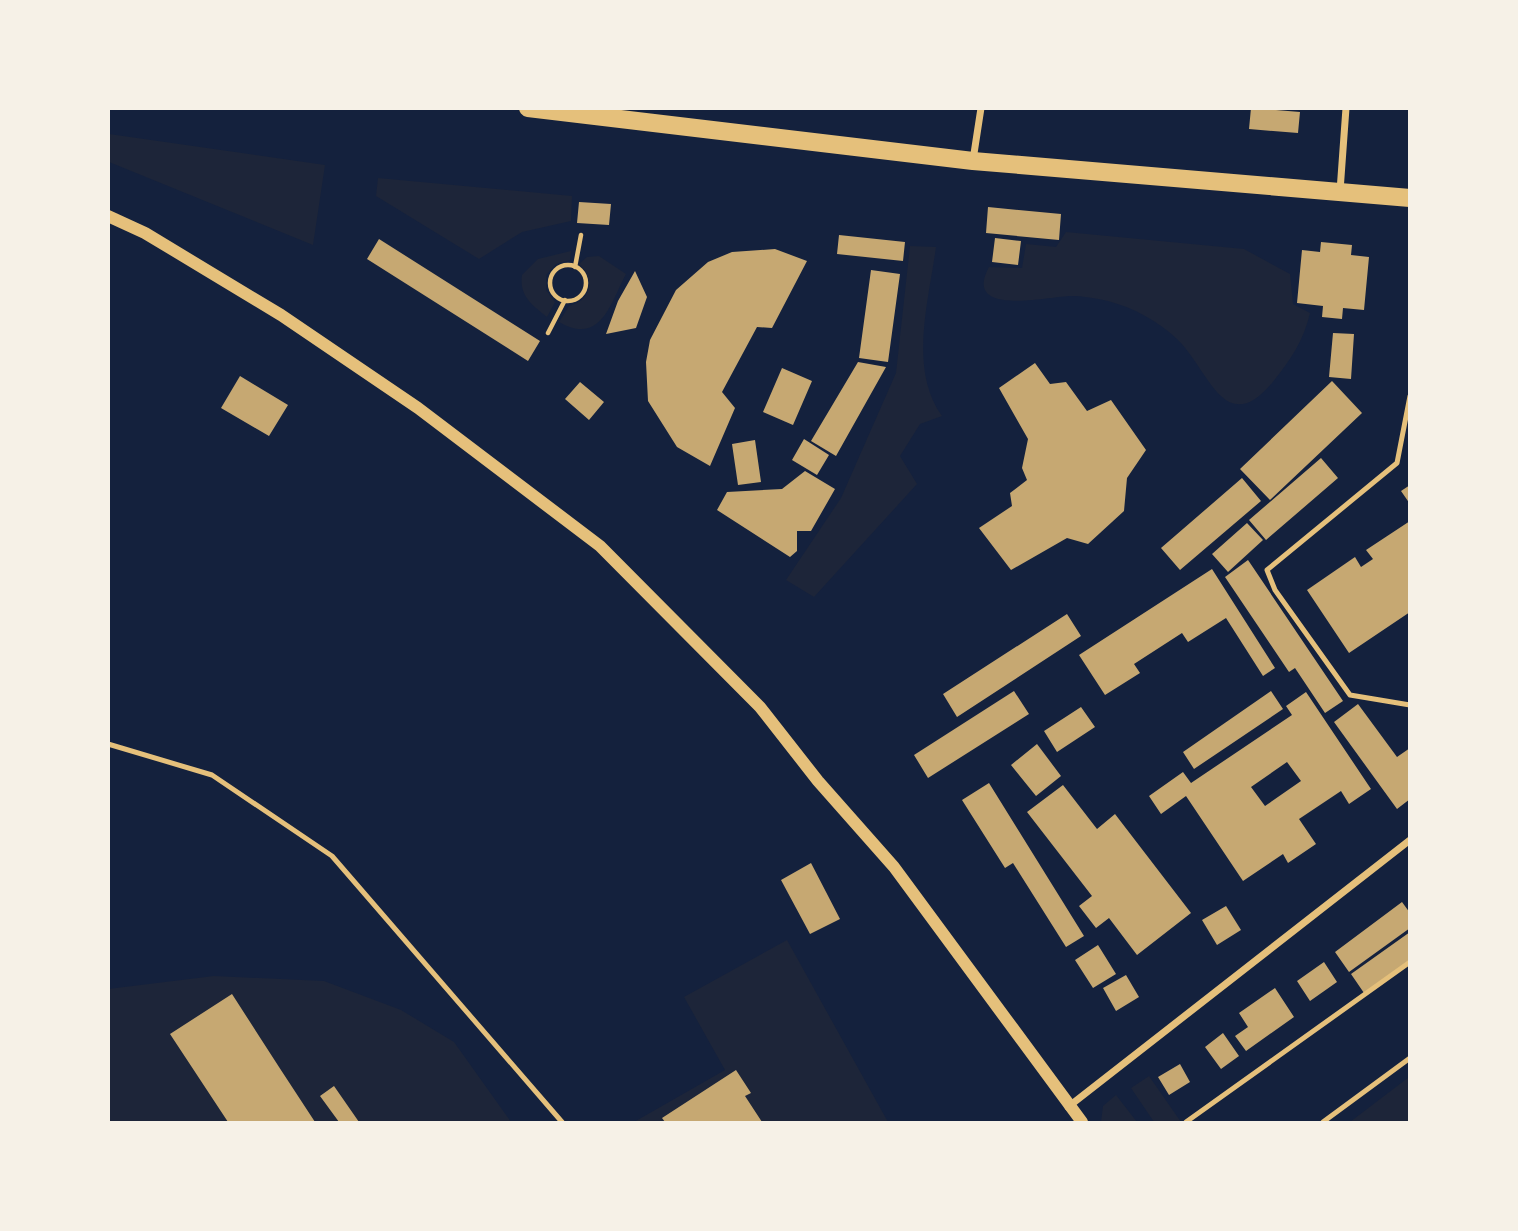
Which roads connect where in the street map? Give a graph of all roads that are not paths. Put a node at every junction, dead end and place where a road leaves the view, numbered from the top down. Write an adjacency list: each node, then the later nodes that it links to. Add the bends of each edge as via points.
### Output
1 (528, 108): 4 (main road)
2 (981, 108): 4 (street)
3 (1346, 108): 5 (street)
4 (973, 161): 5 (main road)
5 (1340, 191): 6 (main road)
6 (1409, 198)
7 (108, 216): 14 (street, via 145,233 281,315 418,408 600,546 760,707 894,867)
8 (1409, 396): 9 (lane, via 1397,463 1267,570 1275,590 1350,695)
9 (1409, 705)
10 (108, 744): 15 (lane, via 212,775 332,856)
11 (1409, 840): 14 (street)
12 (1409, 962): 17 (lane)
13 (1409, 1058): 18 (lane)
14 (1068, 1107): 16 (street)
15 (562, 1122)
16 (1082, 1122)
17 (1186, 1122)
18 (1323, 1122)

